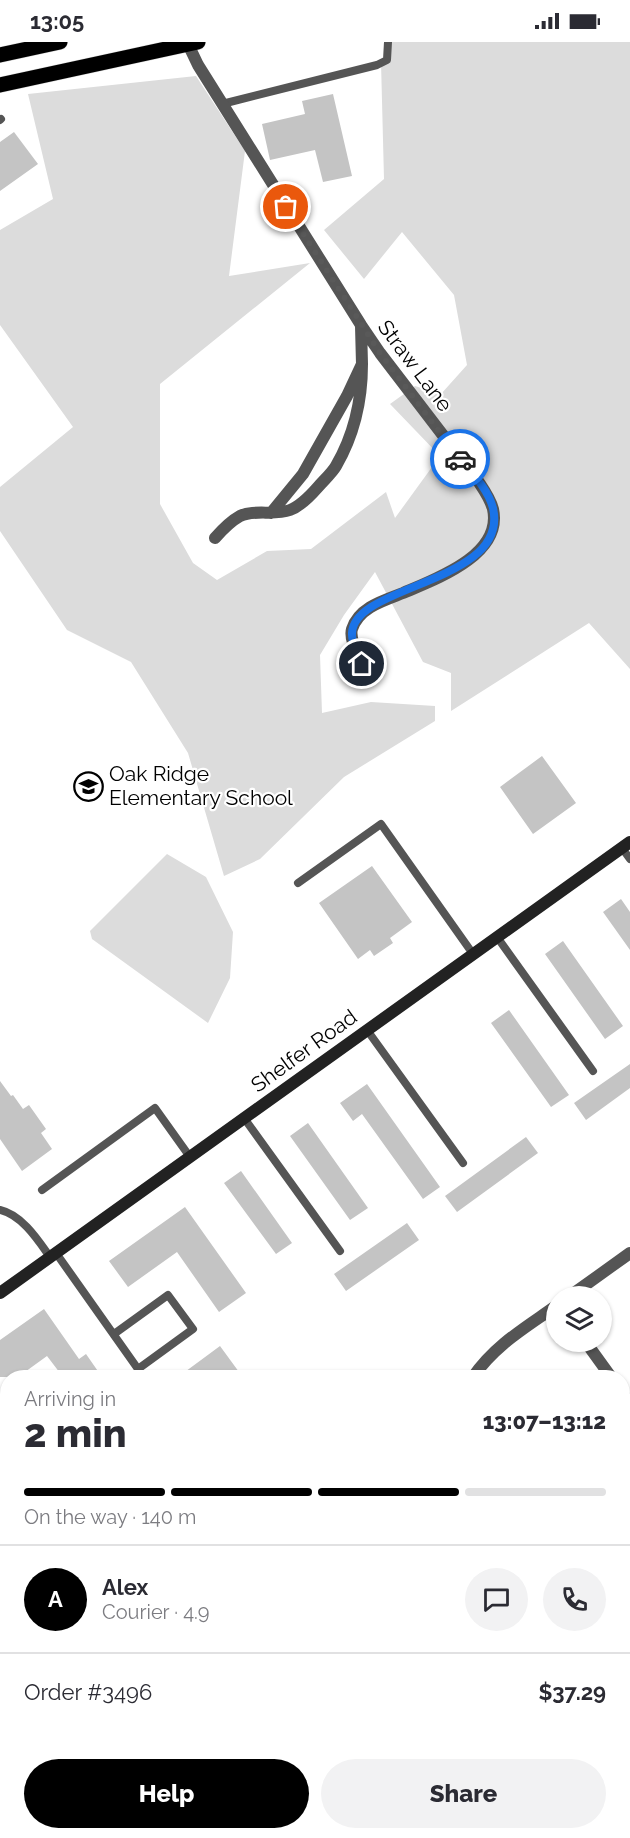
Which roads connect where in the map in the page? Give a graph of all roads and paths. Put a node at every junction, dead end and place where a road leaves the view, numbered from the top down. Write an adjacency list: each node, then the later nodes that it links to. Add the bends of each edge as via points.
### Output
1 (60, 42): 4 (main road)
2 (388, 42): 6 (lane, via 387,60 376,65)
3 (191, 43): 5 (main road); 6 (street, Straw Lane, via 198,65)
4 (0, 55)
5 (0, 85)
6 (222, 104): 7 (street, Straw Lane)
7 (361, 325): 8 (street); 11 (street, Straw Lane, via 478,481 488,496 494,520 492,532 477,554 433,580 365,611 352,631)
8 (362, 364): 9 (street, via 303,474); 9 (street, via 358,410 335,467 295,508)
9 (271, 513): 10 (street, via 239,516)
10 (215, 538)
11 (362, 664)
12 (626, 845): 13 (lane); 15 (street, Shelfer Road)
13 (630, 859)
14 (298, 883): 16 (lane, via 381,824)
15 (497, 937): 16 (street, Shelfer Road); 18 (lane)
16 (474, 954): 17 (street, Shelfer Road)
17 (367, 1030): 19 (street, Shelfer Road); 21 (lane)
18 (593, 1071)
19 (244, 1118): 20 (street, Shelfer Road); 24 (lane)
20 (190, 1157): 22 (lane, via 154,1108); 26 (street, Shelfer Road)
21 (463, 1163)
22 (42, 1190)
23 (0, 1210): 26 (lane, via 17,1218)
24 (340, 1251)
25 (630, 1253): 27 (street)
26 (53, 1255): 28 (street, Shelfer Road); 30 (lane)
27 (584, 1286)
28 (0, 1293)
29 (546, 1313): 32 (street, via 497,1348)
30 (114, 1334): 30 (lane, via 138,1369 193,1329 168,1295)
31 (593, 1352): 33 (street)
32 (477, 1370)
33 (606, 1370)

